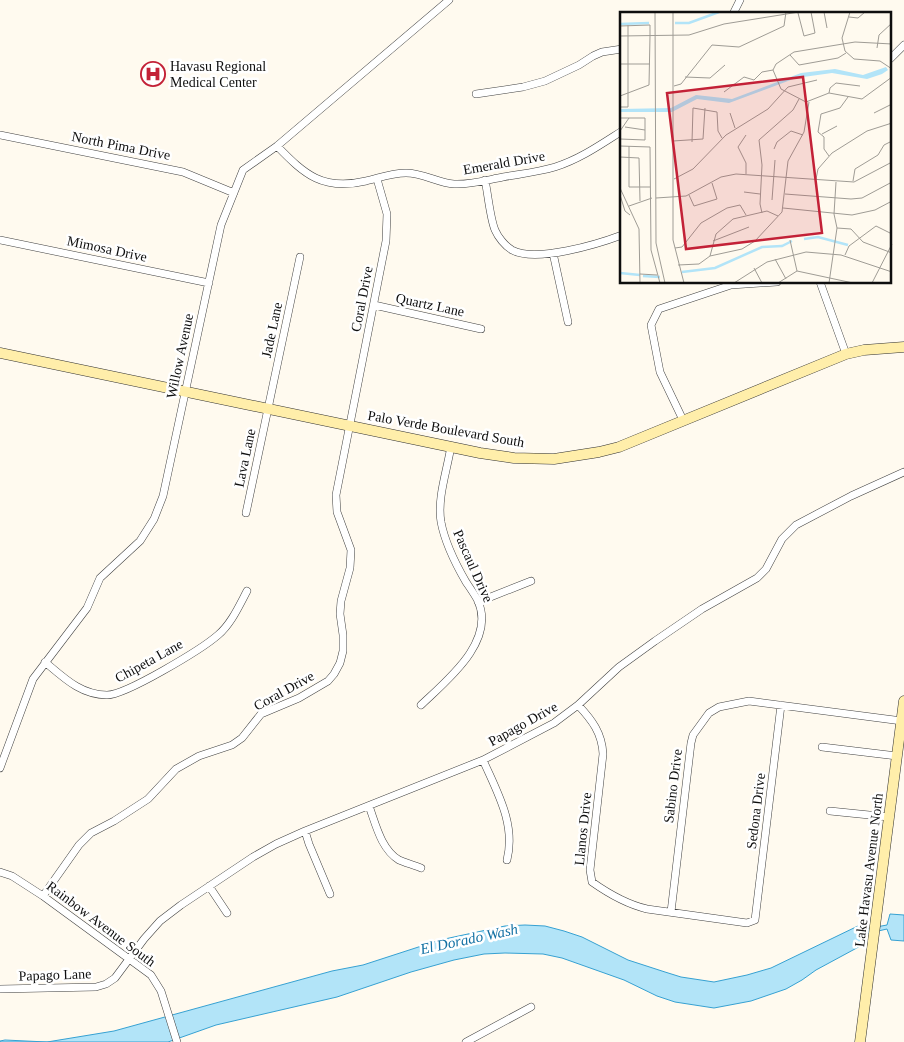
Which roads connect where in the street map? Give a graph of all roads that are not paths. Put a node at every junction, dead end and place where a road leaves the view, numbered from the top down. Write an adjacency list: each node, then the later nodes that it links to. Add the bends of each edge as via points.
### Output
1 (449, 0): 10 (street, Willow Avenue)
2 (740, 0): 3 (street)
3 (734, 12)
4 (904, 45): 6 (street)
5 (620, 49): 7 (street, via 593,56 545,81)
6 (892, 57)
7 (476, 94)
8 (620, 132): 12 (street, Emerald Drive, via 588,153 563,164)
9 (0, 134): 13 (street, North Pima Drive, via 183,172)
10 (277, 146): 11 (street, Emerald Drive, via 299,169 326,183 356,184); 13 (street, Willow Avenue, via 243,170)
11 (377, 179): 12 (street, Emerald Drive, via 408,173 452,184); 21 (street, Coral Drive, via 388,228)
12 (485, 180): 16 (street, via 494,229 503,242 524,254)
13 (234, 193): 18 (street, Willow Avenue, via 220,225)
14 (620, 235): 16 (street)
15 (0, 240): 18 (street, Mimosa Drive)
16 (553, 253): 22 (street)
17 (300, 257): 28 (street, Jade Lane)
18 (209, 283): 27 (street, Willow Avenue)
19 (746, 284): 29 (street, via 731,285 659,309 651,325 660,372)
20 (821, 284): 26 (street)
21 (374, 305): 23 (street, Quartz Lane); 30 (street, Coral Drive)
22 (568, 322)
23 (481, 329)
24 (904, 347): 26 (main road, Palo Verde Boulevard South)
25 (0, 353): 27 (main road, Palo Verde Boulevard South)
26 (846, 354): 29 (main road, Palo Verde Boulevard South)
27 (185, 391): 28 (main road, Palo Verde Boulevard South); 37 (street, Willow Avenue, via 163,496 154,519 140,541 100,578 87,608)
28 (269, 408): 30 (main road, Palo Verde Boulevard South); 33 (street, Lava Lane)
29 (684, 420): 31 (main road, Palo Verde Boulevard South, via 619,447 554,459 514,458)
30 (349, 425): 31 (main road, Palo Verde Boulevard South); 56 (street, Coral Drive, via 336,495 337,512 351,550 350,568 341,601 342,651 334,674 299,698 262,714 232,745 199,756 176,769 148,799 91,833)
31 (451, 446): 36 (street, Pascaul Drive, via 440,503 441,523 454,561)
32 (904, 472): 39 (street, Papago Drive, via 796,525 782,539 766,569 756,578 655,641)
33 (246, 513)
34 (531, 581): 36 (street)
35 (247, 591): 37 (street, Chipeta Lane, via 218,635 118,694 85,692)
36 (478, 602): 41 (street, Pascaul Drive, via 480,631 474,648)
37 (45, 662): 46 (street, Willow Avenue, via 33,679)
38 (904, 701): 42 (main road, Lake Havasu Avenue North)
39 (578, 705): 45 (street, Papago Drive, via 554,723); 57 (street, Llanos Drive, via 599,732 602,743 603,766 590,870 592,882 632,905)
40 (782, 705): 42 (street, Sabino Drive); 57 (street, Sabino Drive, via 749,701 719,707 709,713 693,735); 59 (street, Sedona Drive)
41 (421, 706)
42 (902, 720): 44 (main road, Lake Havasu Avenue North)
43 (822, 746): 44 (street)
44 (897, 756): 49 (main road, Lake Havasu Avenue North)
45 (483, 760): 47 (street, Papago Drive); 51 (street, via 509,828)
46 (0, 768)
47 (369, 806): 50 (street, Papago Drive); 52 (street, via 388,851 400,860)
48 (830, 810): 49 (street)
49 (889, 817): 65 (main road, Lake Havasu Avenue North)
50 (305, 831): 54 (street, Papago Drive, via 276,844); 55 (street)
51 (507, 860)
52 (421, 868)
53 (0, 872): 56 (street, Rainbow Avenue South)
54 (209, 886): 58 (street); 60 (street, Papago Drive, via 160,921)
55 (330, 894)
56 (43, 896): 60 (street, Rainbow Avenue South)
57 (671, 912): 59 (street, Llanos Drive, via 747,923)
58 (227, 913)
59 (755, 920)
60 (128, 958): 61 (street, Papago Lane, via 115,978 96,987); 63 (street, Rainbow Avenue South, via 151,975 161,991)
61 (0, 989)
62 (531, 1007): 64 (street)
63 (177, 1042)
64 (466, 1042)
65 (860, 1042)

